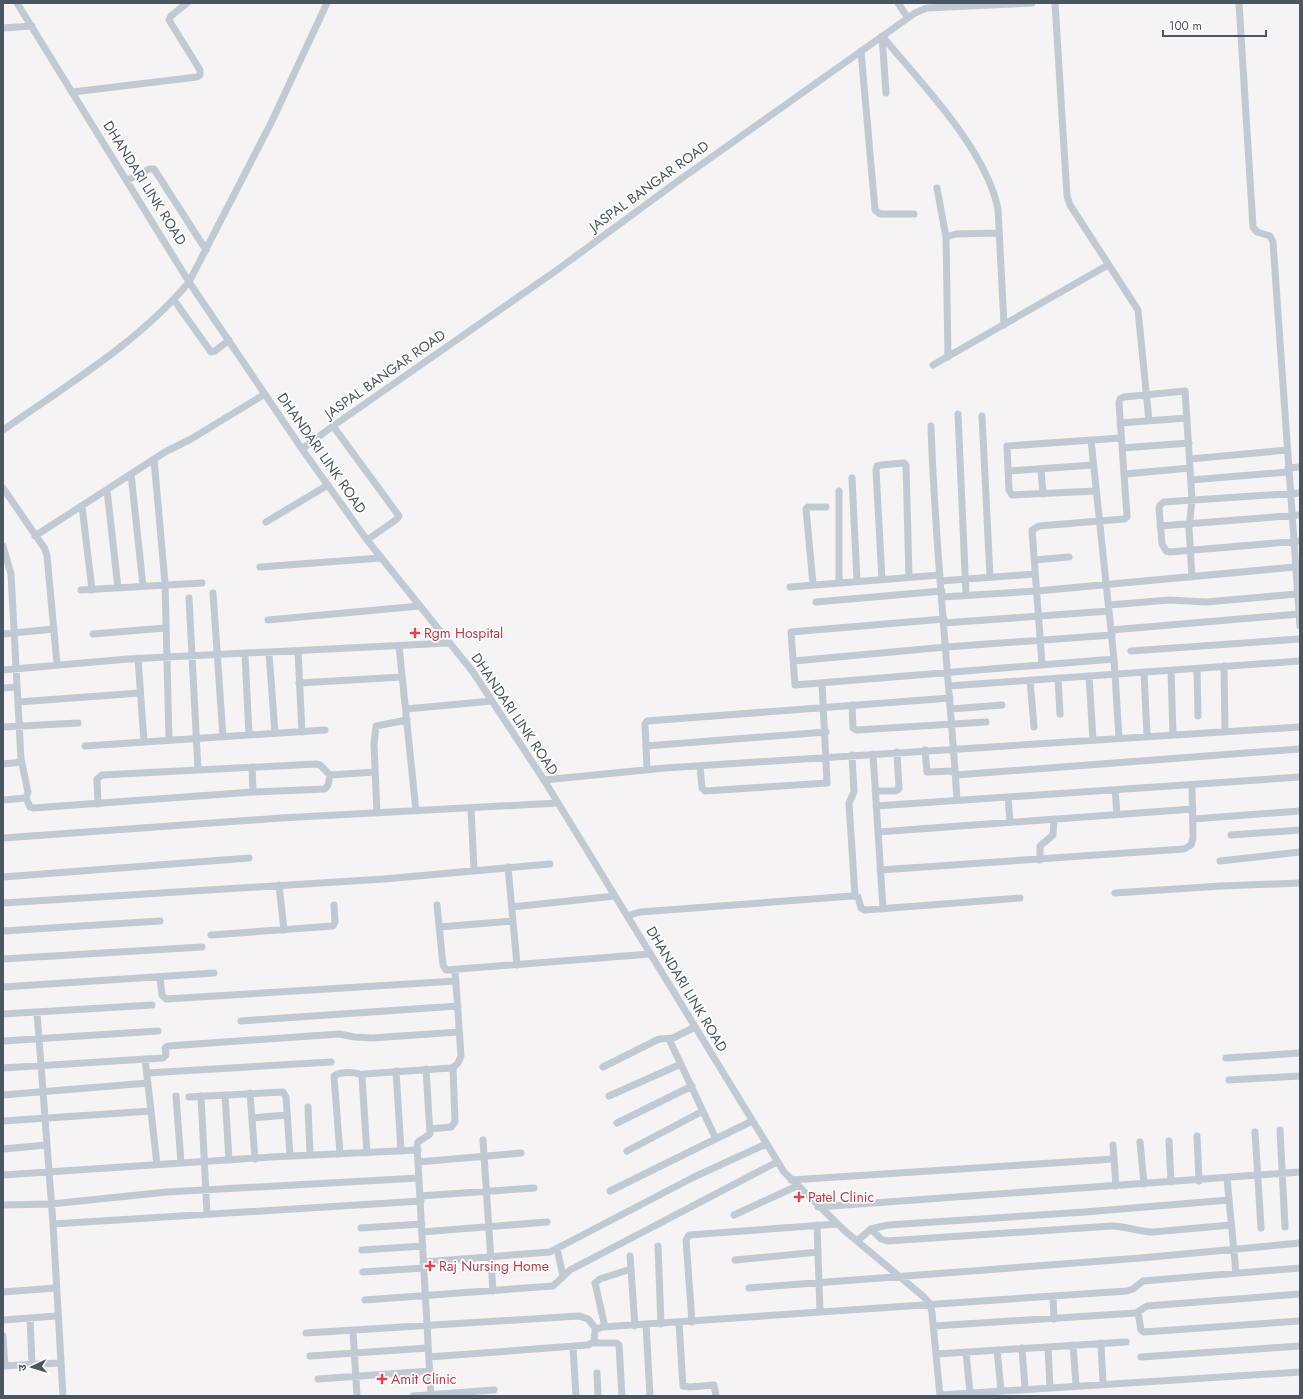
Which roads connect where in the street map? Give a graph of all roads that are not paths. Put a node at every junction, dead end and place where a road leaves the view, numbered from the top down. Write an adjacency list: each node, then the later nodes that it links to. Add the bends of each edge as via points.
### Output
1 (17, 3): 9 (street, DHANDARI LINK ROAD)
2 (188, 3): 13 (street, via 169,20 200,70 198,77)
3 (327, 3): 20 (street, via 272,121)
4 (898, 3): 8 (street)
5 (1032, 3): 8 (street, JASPAL BANGAR ROAD, via 927,8)
6 (1055, 3): 21 (street, via 1067,196 1070,205)
7 (1238, 3): 43 (street, via 1252,223 1257,232 1270,236 1273,242)
8 (908, 18): 11 (street, JASPAL BANGAR ROAD)
9 (32, 26): 10 (street); 13 (street, DHANDARI LINK ROAD)
10 (3, 28)
11 (882, 36): 12 (street, JASPAL BANGAR ROAD); 14 (street); 18 (street, via 974,151 996,200)
12 (861, 51): 17 (street, via 875,210 880,214); 35 (street, JASPAL BANGAR ROAD, via 557,270)
13 (73, 92): 15 (street, DHANDARI LINK ROAD)
14 (886, 93)
15 (128, 180): 20 (street, via 154,169); 22 (street, DHANDARI LINK ROAD)
16 (937, 188): 19 (street)
17 (914, 214)
18 (1000, 233): 19 (street, via 956,234); 24 (street)
19 (946, 237): 26 (street)
20 (206, 250): 22 (street)
21 (1108, 265): 24 (street); 29 (street, via 1138,310)
22 (189, 282): 23 (street); 25 (street, DHANDARI LINK ROAD)
23 (174, 300): 25 (street, via 211,352 215,352); 37 (street, via 141,330)
24 (1004, 325): 26 (street)
25 (229, 340): 28 (street, DHANDARI LINK ROAD)
26 (948, 357): 27 (street)
27 (934, 365)
28 (265, 394): 42 (street, DHANDARI LINK ROAD); 44 (street)
29 (1147, 394): 32 (street, via 1185,391); 33 (street); 34 (street, via 1120,399)
30 (958, 414): 89 (street)
31 (982, 416): 85 (street)
32 (1187, 418): 33 (street); 40 (street)
33 (1149, 421): 34 (street)
34 (1120, 423): 38 (street)
35 (333, 426): 42 (street, JASPAL BANGAR ROAD); 74 (street, via 399,516)
36 (931, 426): 87 (street, via 935,530)
37 (3, 430)
38 (1121, 438): 39 (street); 41 (street)
39 (1091, 440): 46 (street); 51 (street, via 1008,445)
40 (1189, 443): 41 (street); 45 (street)
41 (1122, 448): 53 (street)
42 (302, 449): 56 (street, DHANDARI LINK ROAD)
43 (1287, 450): 45 (street); 50 (street)
44 (154, 459): 52 (street); 95 (street)
45 (1190, 459): 48 (street)
46 (1093, 465): 49 (street); 60 (street)
47 (1300, 467): 50 (street)
48 (1190, 468): 53 (street); 55 (street)
49 (1041, 469): 51 (street); 62 (street)
50 (1288, 470): 55 (street); 63 (street)
51 (1008, 471): 62 (street, via 1009,490 1012,495)
52 (131, 474): 58 (street); 96 (street)
53 (1125, 474): 69 (street, via 1127,517)
54 (852, 478): 90 (street)
55 (1191, 480): 64 (street)
56 (328, 485): 70 (street); 74 (street, DHANDARI LINK ROAD)
57 (3, 488): 73 (street)
58 (106, 490): 65 (street); 98 (street)
59 (839, 490): 92 (street)
60 (1096, 491): 62 (street); 69 (street)
61 (1300, 493): 63 (street)
62 (1043, 494)
63 (1291, 494): 64 (street); 68 (street)
64 (1192, 500): 71 (street); 72 (street, via 1164,502 1160,505)
65 (82, 506): 73 (street); 100 (street)
66 (826, 507): 93 (street, via 806,509)
67 (1300, 515): 68 (street)
68 (1292, 516): 71 (street); 75 (street)
69 (1099, 521): 80 (street, via 1034,528 1031,534); 94 (street)
70 (266, 522)
71 (1190, 524): 72 (street); 77 (street)
72 (1160, 526): 77 (street, via 1162,544 1166,551)
73 (35, 536): 116 (street, via 47,556)
74 (367, 540): 79 (street, DHANDARI LINK ROAD)
75 (1297, 542): 77 (street); 82 (street)
76 (3, 546): 118 (street, via 11,574)
77 (1190, 552): 86 (street)
78 (1069, 557): 80 (street)
79 (381, 558): 81 (street); 108 (street, DHANDARI LINK ROAD)
80 (1034, 560): 83 (street)
81 (260, 567)
82 (1295, 567): 86 (street); 104 (street)
83 (1035, 574): 85 (street); 101 (street)
84 (909, 577): 87 (street); 88 (street); 88 (street, via 904,463 881,465 876,470)
85 (990, 577): 89 (street)
86 (1192, 577): 94 (street)
87 (940, 578): 89 (street); 103 (street)
88 (882, 579): 90 (street)
89 (965, 579): 105 (street)
90 (858, 581): 92 (street)
91 (202, 583): 95 (street)
92 (839, 583): 93 (street)
93 (813, 584): 97 (street)
94 (1106, 584): 101 (street); 109 (street)
95 (165, 585): 96 (street); 115 (street)
96 (143, 586): 98 (street)
97 (790, 587)
98 (118, 588): 100 (street)
99 (81, 590): 100 (street)
100 (92, 590)
101 (1037, 591): 105 (street); 111 (street)
102 (213, 593): 130 (street)
103 (942, 594): 105 (street); 107 (street); 113 (street)
104 (1297, 594): 109 (street, via 1206,602 1169,600); 110 (street)
105 (966, 595)
106 (189, 598): 131 (street)
107 (816, 602)
108 (420, 606): 112 (street); 123 (street, DHANDARI LINK ROAD)
109 (1109, 608): 111 (street); 117 (street)
110 (1299, 614): 114 (street); 117 (street)
111 (1039, 616): 113 (street); 122 (street)
112 (268, 620)
113 (944, 621): 125 (street); 135 (street, via 791,632)
114 (1300, 626)
115 (165, 628): 120 (street); 132 (street)
116 (54, 629): 118 (street); 137 (street)
117 (1111, 632): 122 (street); 134 (street)
118 (14, 633): 119 (street); 140 (street)
119 (3, 634)
120 (93, 634)
121 (1300, 639): 127 (street)
122 (1041, 641): 125 (street); 138 (street)
123 (450, 643): 124 (street); 158 (street, DHANDARI LINK ROAD)
124 (399, 646): 126 (street); 148 (street)
125 (946, 647): 135 (street); 144 (street)
126 (298, 651): 128 (street); 151 (street)
127 (1131, 651)
128 (269, 653): 129 (street); 179 (street)
129 (244, 654): 130 (street); 180 (street)
130 (216, 655): 131 (street); 183 (street)
131 (192, 656): 132 (street); 184 (street)
132 (165, 657): 133 (street); 186 (street)
133 (138, 658): 137 (street); 156 (street)
134 (1114, 659): 138 (street); 146 (street)
135 (794, 661): 152 (street, via 795,685)
136 (1300, 661): 139 (street)
137 (57, 664): 140 (street)
138 (1042, 664): 144 (street)
139 (1224, 666): 141 (street); 176 (street)
140 (16, 669): 142 (street); 154 (street)
141 (1196, 669): 143 (street); 166 (street)
142 (3, 670)
143 (1171, 671): 145 (street); 181 (street)
144 (948, 672): 152 (street); 153 (street)
145 (1144, 672): 146 (street); 182 (street)
146 (1115, 674): 147 (street); 185 (street)
147 (1089, 676): 149 (street); 187 (street)
148 (402, 677): 151 (street); 163 (street)
149 (1058, 678): 150 (street); 165 (street)
150 (1030, 680): 153 (street); 173 (street)
151 (299, 682): 177 (street)
152 (822, 683): 162 (street)
153 (949, 686): 157 (street)
154 (17, 687): 155 (street); 159 (street)
155 (3, 688)
156 (140, 693): 159 (street); 188 (street)
157 (950, 698): 160 (street); 164 (street)
158 (492, 701): 163 (street); 208 (street, DHANDARI LINK ROAD)
159 (18, 702): 171 (street)
160 (852, 705): 162 (street); 170 (street, via 854,730)
161 (1002, 705): 164 (street)
162 (824, 707): 178 (street); 190 (street, via 648,721 645,724)
163 (406, 709): 167 (street)
164 (951, 709): 170 (street)
165 (1060, 714)
166 (1198, 716)
167 (407, 720): 204 (street, via 376,726); 222 (street)
168 (986, 722): 170 (street)
169 (78, 723): 171 (street)
170 (951, 725): 191 (street)
171 (20, 726): 172 (street); 198 (street)
172 (3, 727)
173 (1034, 727)
174 (1300, 727): 176 (street)
175 (325, 730): 177 (street)
176 (1225, 731): 181 (street)
177 (302, 732): 179 (street)
178 (826, 732): 190 (street); 197 (street)
179 (275, 733): 180 (street)
180 (249, 735): 183 (street)
181 (1173, 735): 182 (street)
182 (1147, 736): 185 (street)
183 (222, 737): 184 (street)
184 (196, 738): 186 (street); 202 (street)
185 (1119, 738): 187 (street)
186 (169, 740): 188 (street)
187 (1093, 740): 191 (street)
188 (144, 742): 189 (street)
189 (85, 746)
190 (646, 746): 203 (street)
191 (953, 749): 193 (street); 205 (street)
192 (1300, 749): 205 (street)
193 (925, 750): 194 (street); 205 (street, via 927,772)
194 (897, 752): 195 (street); 211 (street, via 899,789)
195 (873, 754): 196 (street); 211 (street)
196 (852, 755): 197 (street); 246 (street, via 854,795 849,803)
197 (827, 757): 200 (street); 200 (street, via 828,783 704,791)
198 (22, 762): 199 (street); 214 (street, via 28,792)
199 (3, 764)
200 (700, 766): 203 (street)
201 (252, 767): 202 (street); 206 (street, via 316,764); 212 (street)
202 (198, 770): 218 (street, via 102,775 97,779)
203 (647, 770): 208 (street)
204 (375, 772): 206 (street); 224 (street)
205 (955, 773): 216 (street)
206 (330, 775): 212 (street, via 325,789)
207 (1300, 777): 209 (street)
208 (544, 780): 217 (street, DHANDARI LINK ROAD)
209 (1192, 784): 210 (street); 221 (street)
210 (1116, 790): 213 (street); 225 (street)
211 (875, 791): 219 (street)
212 (253, 792): 218 (street)
213 (1008, 797): 216 (street); 228 (street)
214 (26, 798): 215 (street); 218 (street, via 32,808)
215 (3, 800)
216 (957, 800): 219 (street)
217 (558, 803): 220 (street); 245 (street, DHANDARI LINK ROAD)
218 (98, 804)
219 (876, 806): 230 (street)
220 (472, 808): 222 (street); 239 (street)
221 (1193, 809): 225 (street); 227 (street)
222 (416, 810): 224 (street)
223 (1300, 811): 227 (street)
224 (377, 813): 232 (street)
225 (1117, 814): 226 (street)
226 (1054, 819): 228 (street); 235 (street, via 1053,835 1040,846)
227 (1194, 819): 235 (street, via 1191,845 1184,849)
228 (1010, 822): 230 (street)
229 (1300, 830): 231 (street)
230 (878, 832): 240 (street)
231 (1230, 835)
232 (3, 838)
233 (1300, 852): 236 (street)
234 (249, 858): 241 (street)
235 (1040, 860): 240 (street)
236 (1220, 861)
237 (550, 864): 238 (street)
238 (508, 867): 239 (street); 251 (street)
239 (474, 870): 243 (street)
240 (880, 870): 252 (street)
241 (3, 877)
242 (1300, 884): 244 (street)
243 (278, 885): 248 (street); 257 (street)
244 (1115, 893)
245 (615, 896): 251 (street); 253 (street, DHANDARI LINK ROAD)
246 (855, 896): 252 (street, via 858,897 863,909); 253 (street, via 640,912)
247 (1020, 898): 252 (street)
248 (3, 903)
249 (334, 905): 257 (street, via 333,926)
250 (437, 905): 256 (street)
251 (512, 907): 255 (street)
252 (883, 909)
253 (627, 916): 261 (street, DHANDARI LINK ROAD)
254 (160, 921): 258 (street)
255 (513, 921): 256 (street); 263 (street)
256 (439, 927): 264 (street, via 444,969)
257 (284, 930): 259 (street)
258 (3, 931)
259 (211, 935)
260 (202, 947): 262 (street)
261 (650, 954): 263 (street); 274 (street, DHANDARI LINK ROAD)
262 (3, 959)
263 (517, 965): 264 (street)
264 (455, 970): 267 (street)
265 (214, 973): 266 (street)
266 (160, 977): 267 (street, via 162,995 166,999); 268 (street)
267 (456, 981): 270 (street)
268 (3, 988)
269 (152, 1005): 271 (street)
270 (458, 1006): 273 (street); 276 (street)
271 (37, 1012): 272 (street); 277 (street)
272 (3, 1014)
273 (241, 1021)
274 (695, 1027): 278 (street); 312 (street, DHANDARI LINK ROAD)
275 (158, 1031): 277 (street)
276 (460, 1032): 282 (street, via 372,1038 339,1034 168,1046 165,1048 164,1057); 286 (street, via 461,1056 458,1064)
277 (38, 1038): 279 (street); 285 (street)
278 (669, 1038): 284 (street); 287 (street, via 659,1039)
279 (3, 1041)
280 (1300, 1054): 281 (street)
281 (1226, 1058)
282 (145, 1059): 285 (street); 291 (street)
283 (331, 1062): 291 (street)
284 (681, 1064): 296 (street); 303 (street)
285 (40, 1065): 288 (street); 297 (street)
286 (453, 1067): 289 (street); 314 (street, via 455,1122 451,1127)
287 (603, 1067)
288 (3, 1068)
289 (426, 1069): 290 (street); 314 (street)
290 (396, 1071): 292 (street); 327 (street)
291 (147, 1073): 295 (street)
292 (362, 1075): 329 (street); 331 (street, via 352,1072 334,1076)
293 (1300, 1076): 294 (street)
294 (1229, 1080)
295 (148, 1083): 297 (street); 306 (street)
296 (692, 1086): 307 (street); 313 (street)
297 (42, 1092): 300 (street); 310 (street)
298 (250, 1093): 299 (street); 308 (street, via 283,1092 286,1097); 309 (street)
299 (225, 1094): 302 (street); 337 (street)
300 (3, 1095)
301 (176, 1096): 341 (street)
302 (201, 1096): 304 (street); 338 (street)
303 (609, 1096)
304 (189, 1097)
305 (308, 1108): 332 (street)
306 (150, 1111): 310 (street); 342 (street)
307 (703, 1111): 318 (street); 328 (street)
308 (287, 1115): 309 (street); 333 (street)
309 (252, 1118): 335 (street)
310 (44, 1119): 311 (street); 323 (street)
311 (3, 1121)
312 (752, 1121): 318 (street); 322 (street, DHANDARI LINK ROAD)
313 (617, 1123)
314 (430, 1130): 326 (street, via 428,1136 418,1142)
315 (1280, 1130): 345 (street)
316 (1254, 1132): 347 (street)
317 (1197, 1136): 351 (street)
318 (716, 1139): 358 (street)
319 (483, 1140): 334 (street)
320 (1169, 1141): 352 (street)
321 (1140, 1142): 353 (street)
322 (766, 1144): 340 (street, DHANDARI LINK ROAD); 383 (street, via 694,1177)
323 (47, 1145): 325 (street); 343 (street)
324 (1113, 1145): 336 (street)
325 (3, 1149)
326 (418, 1150): 327 (street); 339 (street)
327 (401, 1151): 329 (street)
328 (627, 1151)
329 (368, 1153): 331 (street)
330 (521, 1153): 334 (street)
331 (340, 1154): 332 (street)
332 (310, 1155): 333 (street)
333 (290, 1156): 335 (street)
334 (484, 1157): 339 (street); 359 (street)
335 (255, 1158): 337 (street)
336 (1114, 1158): 350 (street); 355 (street)
337 (229, 1160): 338 (street)
338 (204, 1162): 341 (street); 357 (street)
339 (418, 1162): 348 (street)
340 (777, 1162): 350 (street, DHANDARI LINK ROAD); 394 (street, via 570,1270)
341 (181, 1164): 342 (street)
342 (157, 1165): 343 (street)
343 (49, 1172): 346 (street); 362 (street)
344 (1300, 1172): 345 (street)
345 (1282, 1174): 347 (street); 373 (street)
346 (3, 1175)
347 (1258, 1176): 349 (street); 376 (street)
348 (419, 1178): 357 (street); 360 (street)
349 (1227, 1178): 351 (street); 361 (street)
350 (791, 1180): 354 (street, DHANDARI LINK ROAD)
351 (1199, 1181): 352 (street)
352 (1172, 1182): 353 (street)
353 (1144, 1184): 355 (street)
354 (797, 1186): 364 (street, DHANDARI LINK ROAD); 366 (street)
355 (1116, 1186): 364 (street)
356 (534, 1188): 359 (street)
357 (206, 1190): 362 (street); 365 (street)
358 (610, 1191)
359 (486, 1192): 360 (street); 372 (street)
360 (421, 1199): 365 (street); 375 (street)
361 (1229, 1200): 371 (street); 377 (street, via 1108,1211 888,1225)
362 (51, 1204): 363 (street); 368 (street)
363 (3, 1205)
364 (818, 1207): 369 (street, DHANDARI LINK ROAD)
365 (207, 1214): 368 (street)
366 (734, 1215)
367 (547, 1222): 372 (street)
368 (53, 1224): 397 (street)
369 (837, 1224): 370 (street); 378 (street, DHANDARI LINK ROAD)
370 (817, 1225): 385 (street); 413 (street, via 689,1235 686,1240)
371 (1231, 1225): 377 (street, via 1154,1232 1112,1226 887,1240 881,1239); 382 (street)
372 (489, 1226): 375 (street); 387 (street)
373 (1285, 1227)
374 (361, 1228): 375 (street)
375 (422, 1228): 380 (street)
376 (1261, 1228)
377 (871, 1229): 378 (street)
378 (857, 1241): 395 (street, DHANDARI LINK ROAD)
379 (1300, 1243): 382 (street)
380 (423, 1246): 384 (street); 389 (street)
381 (658, 1246): 415 (street)
382 (1234, 1248): 393 (street); 395 (street, via 1141,1258)
383 (557, 1249): 387 (street, via 550,1252); 394 (street)
384 (362, 1250)
385 (818, 1252): 388 (street); 396 (street)
386 (630, 1256): 391 (street)
387 (490, 1258): 389 (street); 399 (street)
388 (735, 1260)
389 (424, 1265): 392 (street); 403 (street)
390 (1300, 1268): 393 (street)
391 (631, 1269): 417 (street); 420 (street, via 600,1279 596,1283)
392 (363, 1272)
393 (1236, 1273): 402 (street, via 1143,1281 1133,1289)
394 (563, 1276): 399 (street, via 556,1284 548,1287)
395 (899, 1276): 396 (street); 405 (street, DHANDARI LINK ROAD)
396 (819, 1282): 398 (street); 406 (street)
397 (56, 1288): 400 (street); 408 (street)
398 (749, 1288)
399 (492, 1291): 403 (street)
400 (3, 1292)
401 (1300, 1294): 407 (street, via 1147,1306)
402 (1053, 1296): 405 (street); 410 (street)
403 (426, 1297): 404 (street); 419 (street)
404 (366, 1300)
405 (930, 1304): 406 (street); 418 (street)
406 (820, 1312): 413 (street)
407 (1138, 1312): 410 (street); 412 (street, via 1141,1330 1144,1332)
408 (57, 1316): 409 (street); 441 (street)
409 (30, 1318): 411 (street); 442 (street)
410 (1054, 1319): 418 (street)
411 (3, 1320)
412 (1300, 1321)
413 (692, 1322): 414 (street)
414 (679, 1323): 415 (street); 466 (street, via 683,1386 714,1385)
415 (661, 1324): 416 (street)
416 (646, 1325): 417 (street); 465 (street)
417 (635, 1326): 420 (street)
418 (934, 1326): 437 (street)
419 (427, 1327): 421 (street, via 579,1316 588,1319); 422 (street); 432 (street)
420 (605, 1327): 421 (street)
421 (596, 1329): 426 (street)
422 (353, 1331): 423 (street); 436 (street)
423 (306, 1333)
424 (3, 1336): 443 (street)
425 (1126, 1342): 427 (street)
426 (594, 1343): 429 (street); 464 (street, via 619,1345)
427 (1101, 1343): 428 (street); 449 (street)
428 (1074, 1345): 430 (street); 450 (street)
429 (573, 1346): 439 (street); 462 (street)
430 (1048, 1346): 433 (street); 451 (street)
431 (1300, 1346): 440 (street)
432 (428, 1348): 436 (street); 439 (street)
433 (1022, 1348): 434 (street); 452 (street)
434 (997, 1350): 435 (street); 454 (street)
435 (966, 1352): 437 (street); 456 (street)
436 (354, 1353): 438 (street); 447 (street)
437 (937, 1354): 458 (street)
438 (310, 1356)
439 (429, 1357): 444 (street)
440 (1141, 1357)
441 (60, 1363): 442 (street); 459 (street)
442 (32, 1364): 443 (street)
443 (4, 1366)
444 (430, 1371): 447 (street); 457 (street)
445 (1300, 1372): 449 (street)
446 (597, 1373): 463 (street)
447 (356, 1377): 448 (street); 460 (street)
448 (318, 1379)
449 (1103, 1384): 450 (street)
450 (1076, 1385): 451 (street)
451 (1050, 1387): 452 (street)
452 (1025, 1388): 454 (street)
453 (494, 1390): 455 (street)
454 (1001, 1390): 456 (street)
455 (483, 1393): 457 (street)
456 (970, 1393): 458 (street)
457 (431, 1395): 461 (street)
458 (940, 1395)
459 (63, 1396)
460 (357, 1396)
461 (413, 1396)
462 (576, 1396)
463 (598, 1396)
464 (622, 1396)
465 (650, 1396)
466 (716, 1396)

